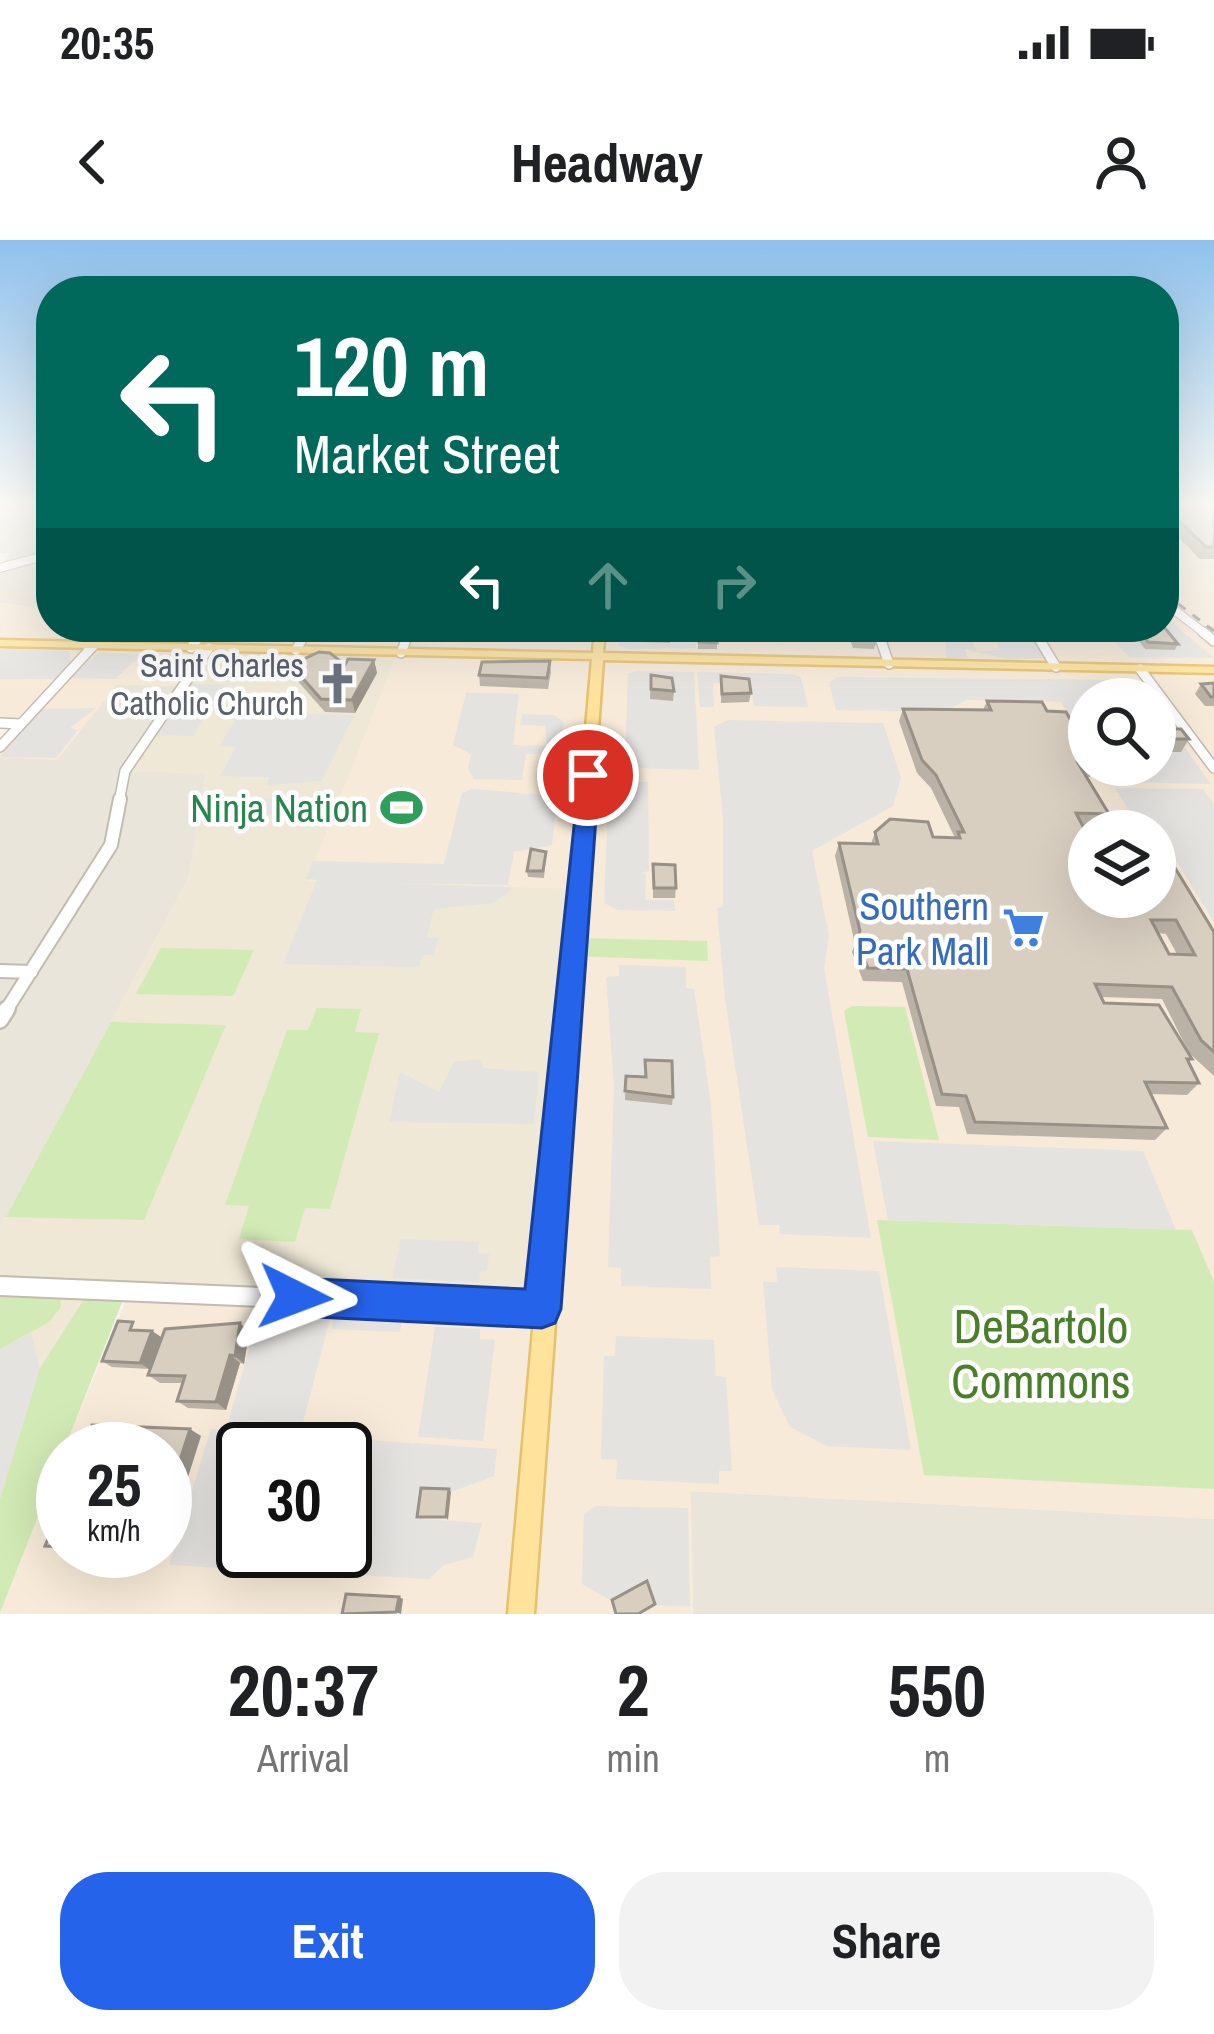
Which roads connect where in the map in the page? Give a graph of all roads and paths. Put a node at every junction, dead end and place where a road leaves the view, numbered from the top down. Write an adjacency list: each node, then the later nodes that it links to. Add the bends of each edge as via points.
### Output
1 (1179, 613): 2 (street)
2 (1214, 640)
3 (92, 642): 11 (street)
4 (195, 642): 12 (street)
5 (301, 642): 14 (street)
6 (405, 642): 15 (street)
7 (600, 642): 16 (main road)
8 (881, 642): 18 (street)
9 (1041, 642): 19 (street)
10 (0, 643): 11 (main road)
11 (90, 645): 12 (main road); 24 (street)
12 (191, 648): 13 (main road)
13 (209, 648): 14 (main road); 28 (street, via 125,771 111,845)
14 (296, 650): 15 (main road)
15 (401, 652): 16 (main road)
16 (599, 657): 17 (main road); 22 (main road)
17 (673, 659): 18 (main road); 22 (main road, via 615,668)
18 (889, 664): 19 (main road)
19 (1056, 668): 20 (main road)
20 (1140, 669): 21 (main road); 26 (street)
21 (1214, 670)
22 (596, 684): 31 (main road)
23 (0, 723): 24 (street)
24 (21, 724): 25 (street)
25 (0, 747)
26 (1214, 768)
27 (0, 971): 28 (street)
28 (32, 972): 29 (street)
29 (0, 1021)
30 (0, 1286): 31 (street)
31 (542, 1309): 32 (main road)
32 (521, 1614)

